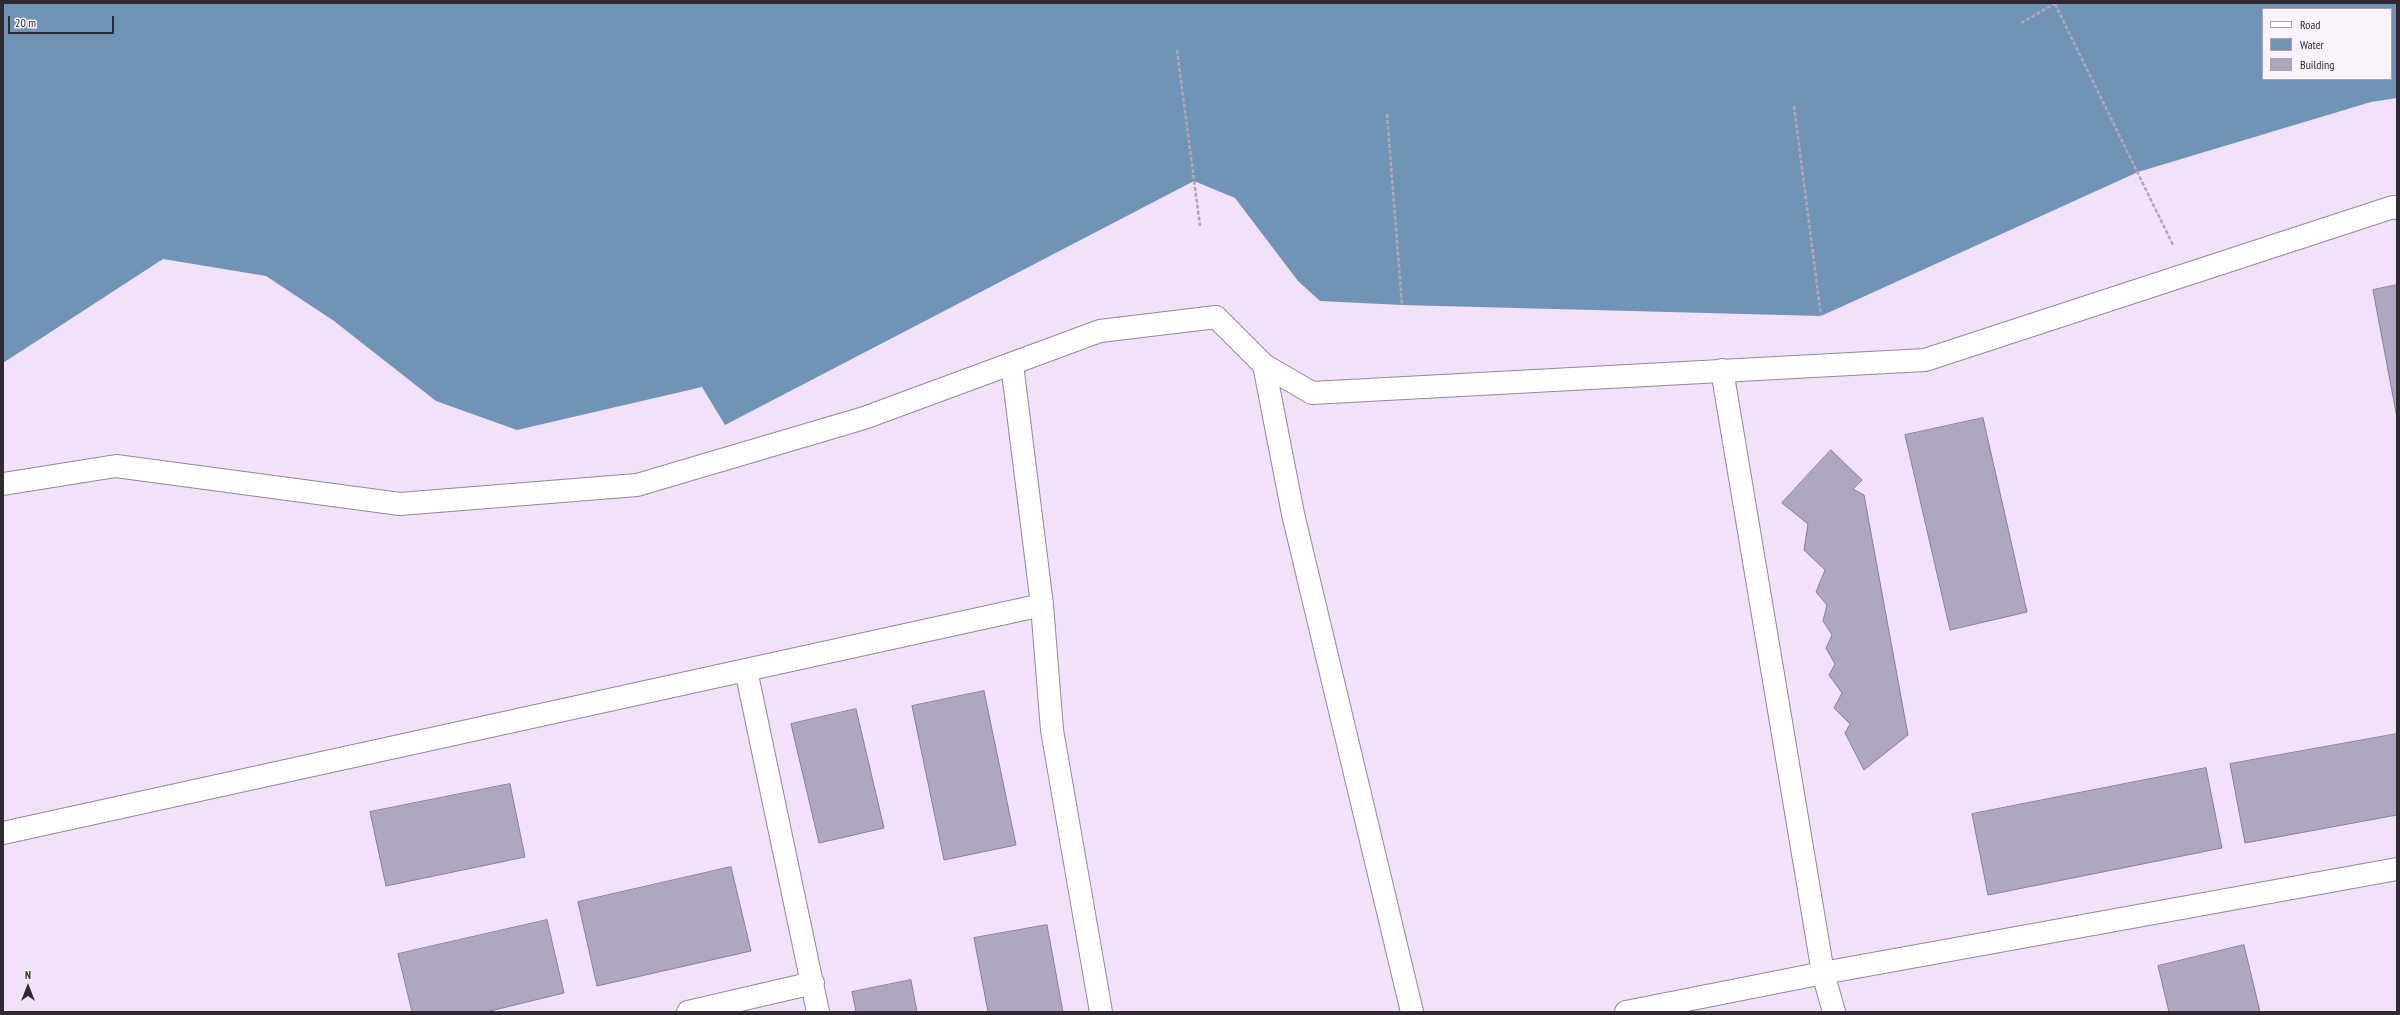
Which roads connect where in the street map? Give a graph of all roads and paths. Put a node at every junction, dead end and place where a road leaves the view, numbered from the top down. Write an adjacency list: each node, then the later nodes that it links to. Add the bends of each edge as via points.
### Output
1 (2056, 3): 2 (path); 8 (path)
2 (2021, 23)
3 (1177, 50): 7 (path)
4 (1794, 106): 10 (path)
5 (1388, 114): 9 (path)
6 (2397, 208): 13 (street, via 2393,207 1925,360)
7 (1200, 226)
8 (2174, 244)
9 (1402, 305)
10 (1821, 316)
11 (1012, 364): 12 (street, via 1100,331 1216,317); 14 (street, via 864,418 637,486 400,504 116,466); 15 (street)
12 (1264, 365): 13 (street, via 1312,393); 24 (street, via 1293,514)
13 (1722, 370): 19 (street)
14 (3, 484)
15 (1042, 605): 16 (street); 23 (street, via 1052,730)
16 (746, 670): 17 (street); 20 (street)
17 (3, 833)
18 (2397, 869): 19 (street)
19 (1823, 973): 25 (street); 26 (street)
20 (813, 983): 21 (street); 22 (street)
21 (688, 1012)
22 (818, 1012)
23 (1101, 1012)
24 (1412, 1012)
25 (1626, 1012)
26 (1834, 1012)

